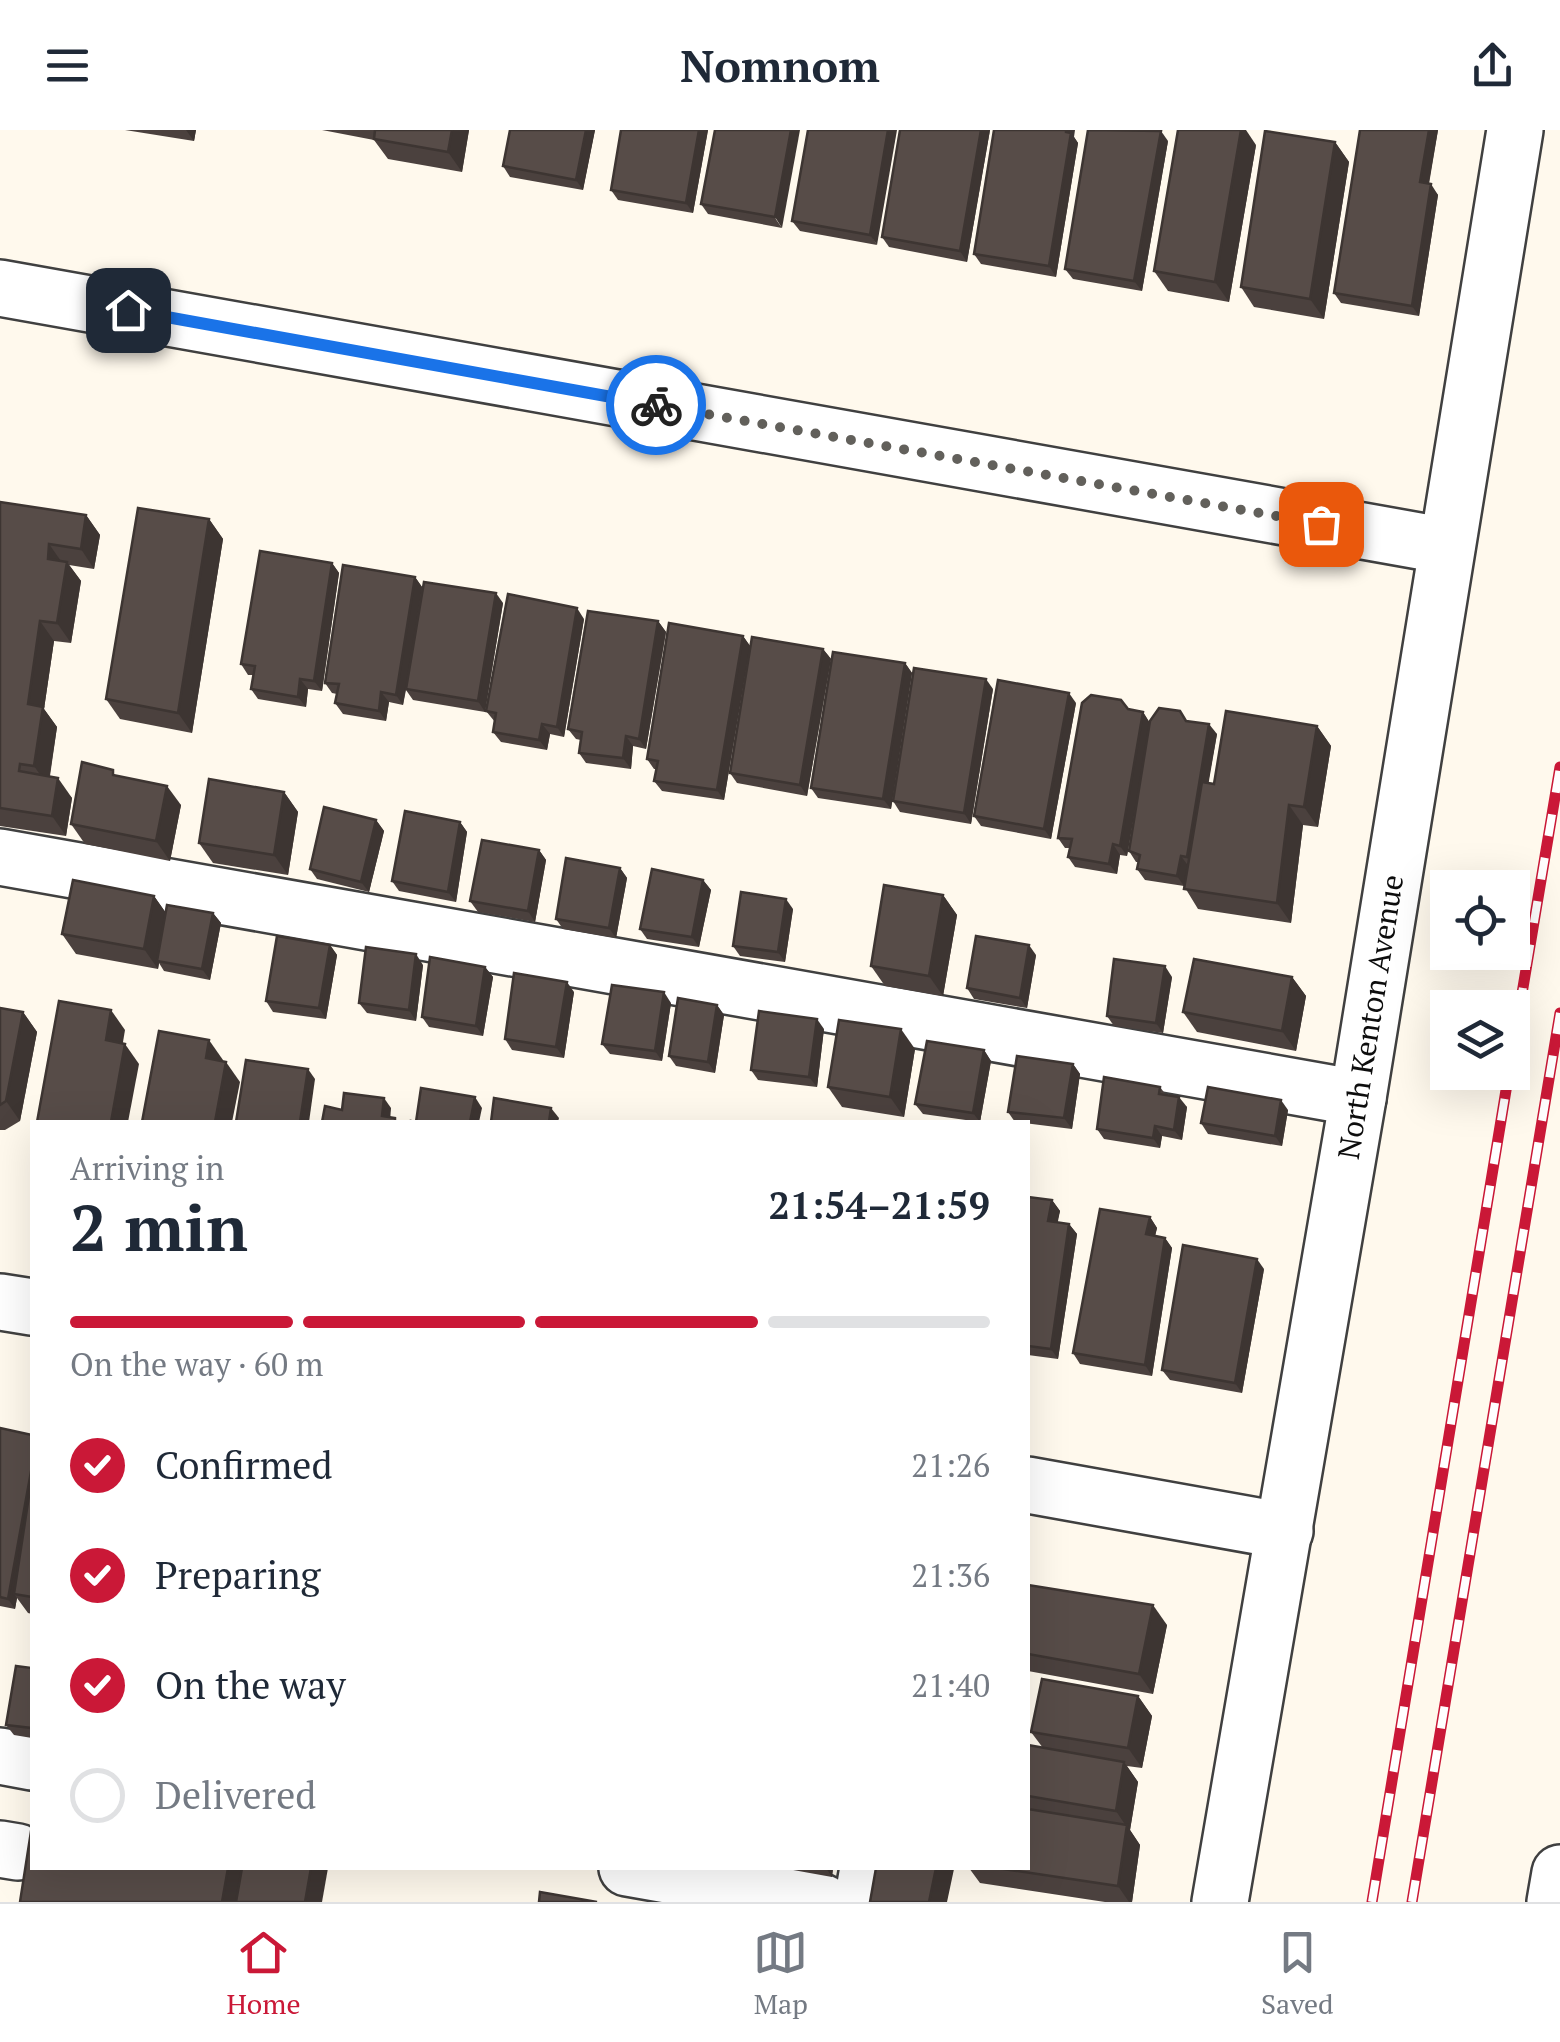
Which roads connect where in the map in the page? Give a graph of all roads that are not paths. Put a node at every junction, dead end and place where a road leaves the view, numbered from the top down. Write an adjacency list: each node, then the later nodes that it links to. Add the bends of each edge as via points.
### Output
1 (1515, 130): 3 (street, North Kenton Avenue)
2 (0, 288): 3 (street)
3 (1447, 546): 5 (street, North Kenton Avenue)
4 (0, 858): 5 (street)
5 (1358, 1098): 9 (street, North Kenton Avenue)
6 (0, 1302): 7 (street)
7 (30, 1307)
8 (1030, 1486): 9 (street)
9 (1285, 1531): 17 (street, North Kenton Avenue)
10 (0, 1756): 11 (street)
11 (30, 1762)
12 (638, 1870): 15 (street)
13 (868, 1870): 16 (street)
14 (1560, 1872): 18 (street)
15 (822, 1902)
16 (862, 1902)
17 (1220, 1902)
18 (1555, 1902)

